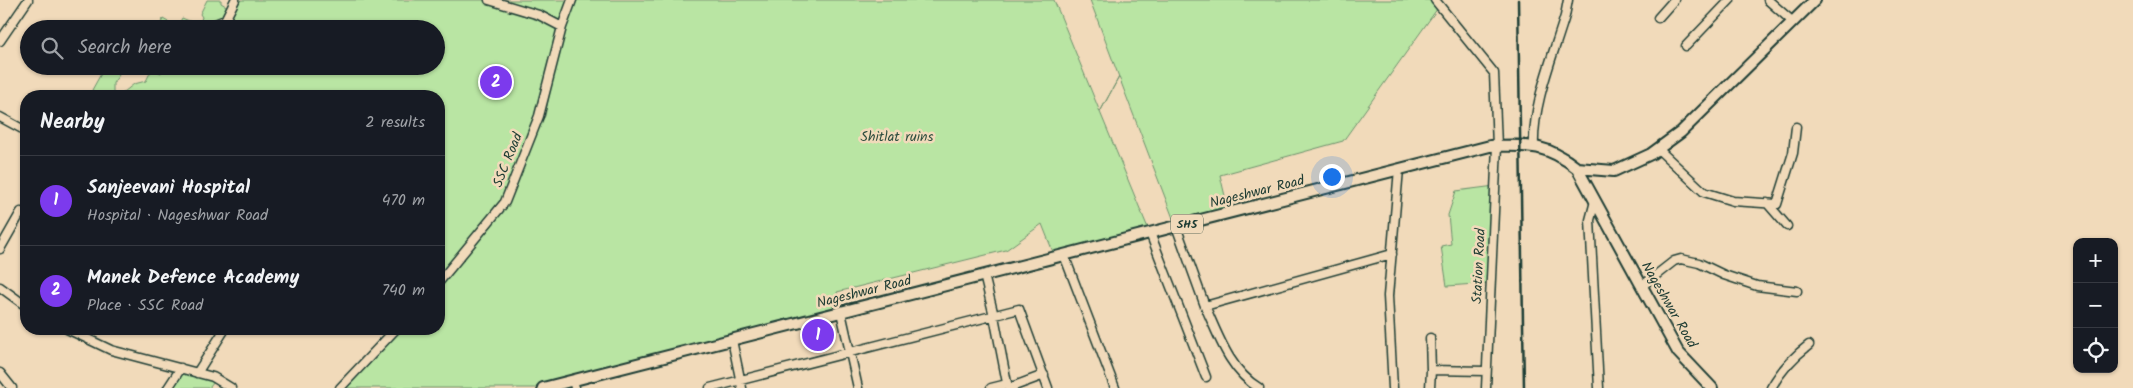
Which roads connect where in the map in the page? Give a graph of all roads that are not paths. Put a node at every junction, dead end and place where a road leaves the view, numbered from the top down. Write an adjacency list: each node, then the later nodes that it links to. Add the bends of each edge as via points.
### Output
1 (28, 0): 15 (street)
2 (235, 0): 12 (street)
3 (489, 0): 14 (street, via 539,15)
4 (572, 0): 14 (street, SSC Road)
5 (1435, 0): 20 (street, Station Road, via 1494,73)
6 (1568, 0): 21 (street, via 1537,113)
7 (1674, 0): 11 (street)
8 (1730, 0): 16 (street)
9 (1768, 0): 13 (street)
10 (1815, 0): 13 (main road)
11 (1658, 18)
12 (225, 20)
13 (1792, 22): 22 (main road, via 1681,132)
14 (562, 27): 34 (street, SSC Road, via 539,116 505,202)
15 (0, 40)
16 (1686, 46)
17 (0, 117): 19 (street)
18 (1796, 127): 26 (street, via 1793,153 1777,204)
19 (20, 128)
20 (1497, 146): 21 (main road, Nageshwar Road / SH5); 24 (main road, Nageshwar Road / SH5); 52 (street, Station Road)
21 (1534, 147): 23 (main road, Nageshwar Road / SH5, via 1560,155)
22 (1658, 149): 23 (main road, via 1614,171); 26 (street, via 1704,192 1733,201)
23 (1578, 168): 25 (main road, Nageshwar Road / SH5)
24 (1399, 170): 28 (main road, Nageshwar Road / SH5); 32 (street)
25 (1595, 201): 36 (main road, Nageshwar Road / SH5); 74 (street, via 1590,220)
26 (1767, 203): 29 (street)
27 (20, 214): 31 (street)
28 (1176, 226): 30 (main road, Nageshwar Road / SH5); 40 (street)
29 (1787, 226)
30 (1150, 233): 33 (main road, Nageshwar Road / SH5); 56 (street)
31 (0, 249)
32 (1392, 254): 40 (street); 71 (street, via 1388,296)
33 (1064, 255): 35 (main road, Nageshwar Road / SH5); 69 (street)
34 (445, 275)
35 (984, 276): 41 (main road, Nageshwar Road / SH5); 42 (street)
36 (1642, 286): 38 (street, via 1681,259 1757,286); 75 (main road, Nageshwar Road / SH5, via 1678,352)
37 (0, 287): 39 (street)
38 (1797, 291)
39 (20, 302)
40 (1205, 306): 70 (street, via 1224,350 1250,383)
41 (841, 312): 47 (main road, Nageshwar Road / SH5); 49 (street)
42 (994, 316): 49 (street); 55 (street, via 1019,310); 59 (street)
43 (80, 335): 50 (street, via 111,350)
44 (221, 335): 54 (street)
45 (390, 335): 63 (street)
46 (1430, 338): 51 (street)
47 (732, 340): 57 (main road, Nageshwar Road / SH5); 58 (street)
48 (1809, 345): 76 (street, via 1793,357)
49 (850, 353): 58 (street); 66 (street)
50 (181, 368): 54 (street); 61 (street)
51 (1431, 370): 52 (street); 72 (street)
52 (1486, 371): 73 (street, Station Road)
53 (0, 373): 60 (street)
54 (197, 373): 62 (street, via 213,377)
55 (1044, 375): 59 (street); 68 (street)
56 (1206, 377)
57 (574, 384): 64 (main road, Nageshwar Road / SH5)
58 (742, 384): 65 (street)
59 (1008, 387): 67 (street)
60 (12, 388)
61 (168, 388)
62 (231, 388)
63 (340, 388)
64 (543, 388)
65 (710, 388)
66 (858, 388)
67 (991, 388)
68 (1048, 388)
69 (1115, 388)
70 (1259, 388)
71 (1393, 388)
72 (1430, 388)
73 (1486, 388)
74 (1599, 388)
75 (1712, 388)
76 (1771, 388)

